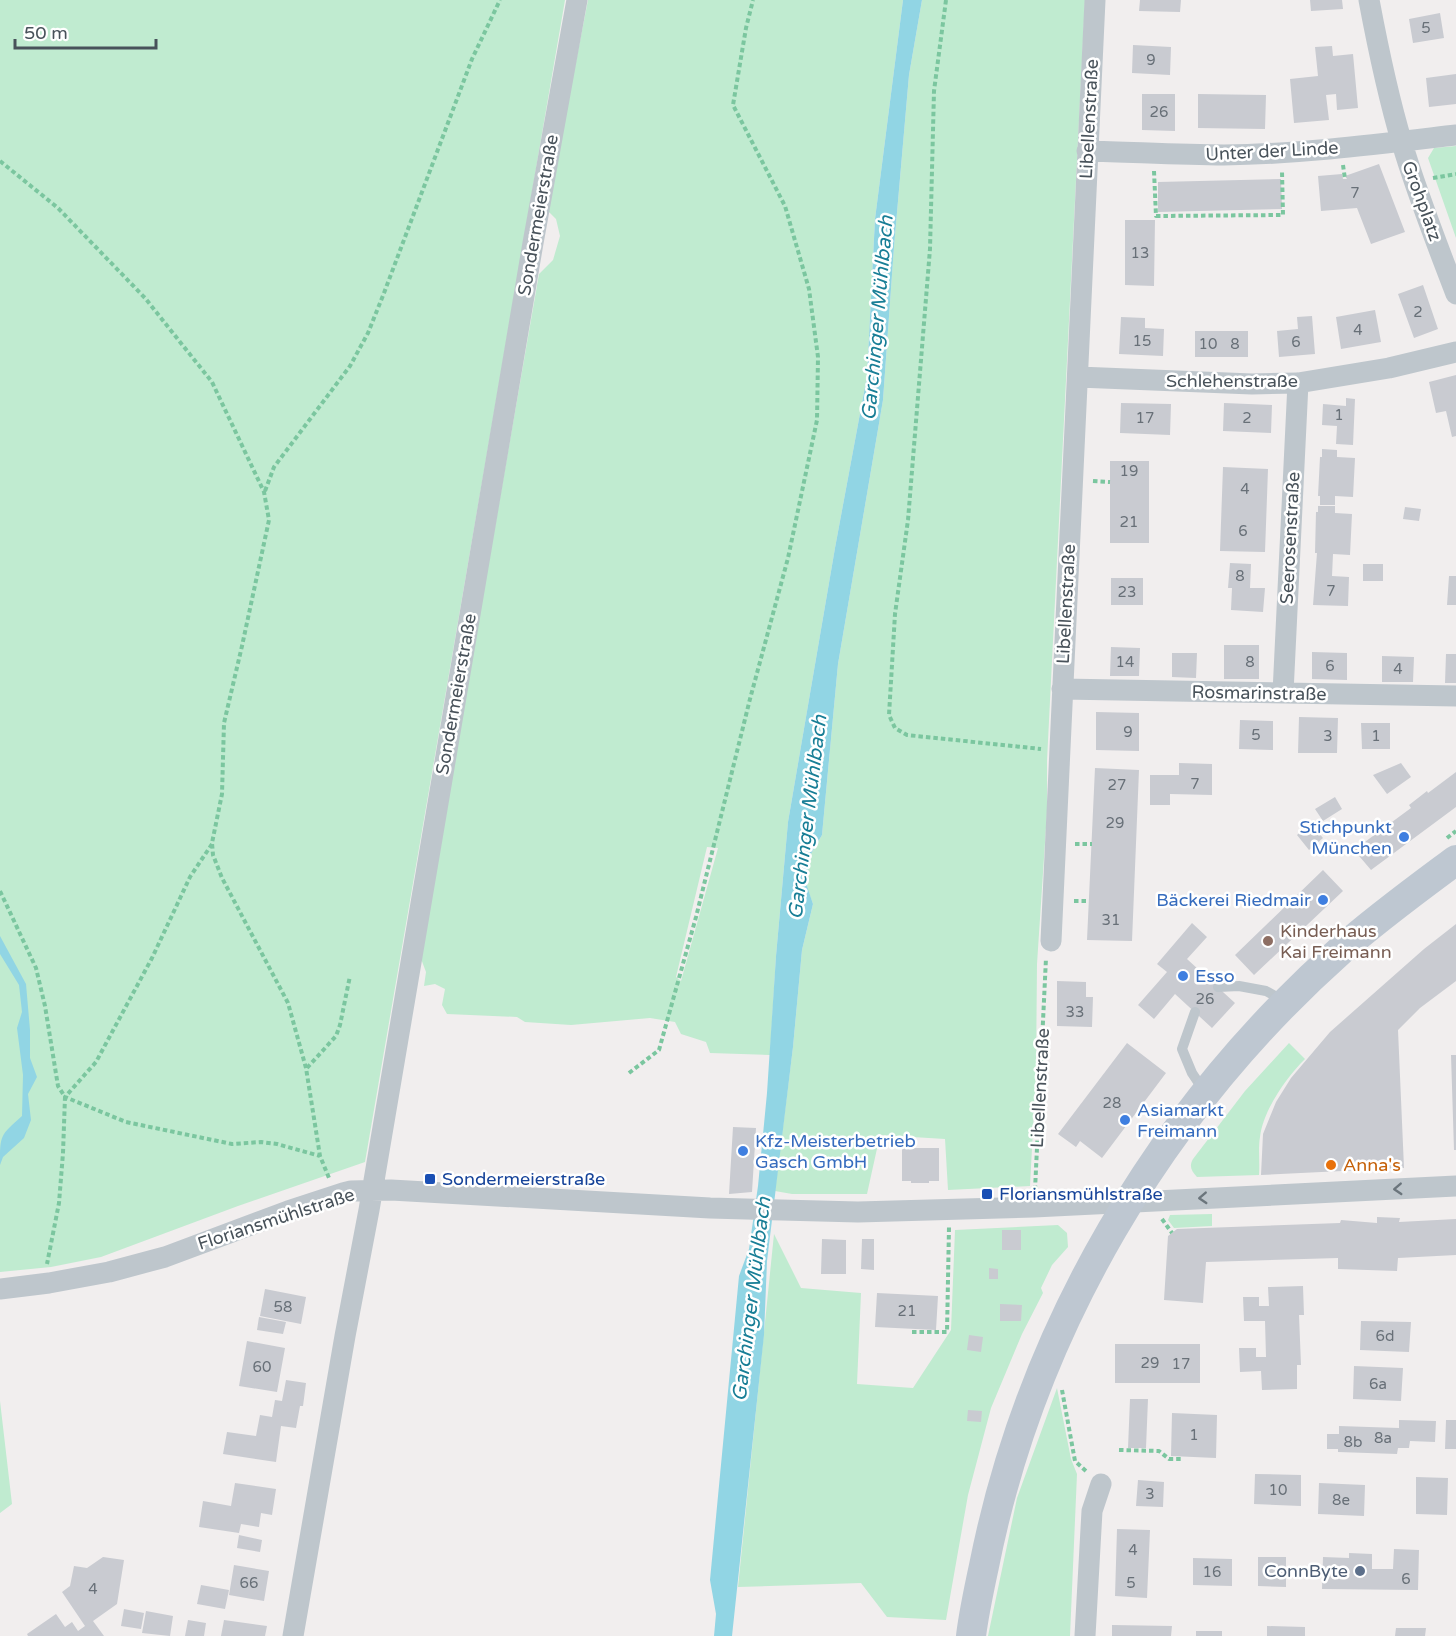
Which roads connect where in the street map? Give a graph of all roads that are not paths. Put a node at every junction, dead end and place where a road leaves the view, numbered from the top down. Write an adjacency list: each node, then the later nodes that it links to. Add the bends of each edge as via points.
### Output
1 (577, 0): 21 (street, Sondermeierstraße)
2 (1095, 0): 6 (street, Libellenstraße)
3 (1369, 0): 5 (street, Grohplatz)
4 (1456, 135): 5 (street, Unter der Linde)
5 (1401, 142): 6 (street, Unter der Linde, via 1224,155); 7 (street, Grohplatz)
6 (1087, 151): 9 (street, Libellenstraße)
7 (1456, 294)
8 (1456, 352): 10 (street, Schlehenstraße)
9 (1078, 376): 10 (street, Schlehenstraße); 11 (street, Libellenstraße)
10 (1298, 383): 12 (street, Seerosenstraße)
11 (1062, 689): 12 (street, Rosmarinstraße); 15 (street, Libellenstraße)
12 (1283, 693): 13 (street, Rosmarinstraße)
13 (1456, 696)
14 (1456, 860): 17 (main road, via 1341,950)
15 (1051, 940)
16 (1218, 987): 17 (lane, via 1239,986 1266,992)
17 (1287, 1003): 19 (main road)
18 (1195, 1012): 19 (lane, via 1182,1049)
19 (1205, 1094): 22 (main road)
20 (1456, 1186): 22 (street, Floriansmühlstraße, one-way to 22)
21 (373, 1190): 22 (street, Floriansmühlstraße, via 778,1211 1034,1207); 23 (street, Floriansmühlstraße, via 343,1193 165,1257 109,1272); 25 (street, Sondermeierstraße)
22 (1129, 1201): 26 (main road, via 1067,1313 1040,1374 1005,1476)
23 (0, 1289)
24 (1101, 1485): 27 (street, via 1092,1511)
25 (293, 1636)
26 (971, 1636)
27 (1085, 1636)

